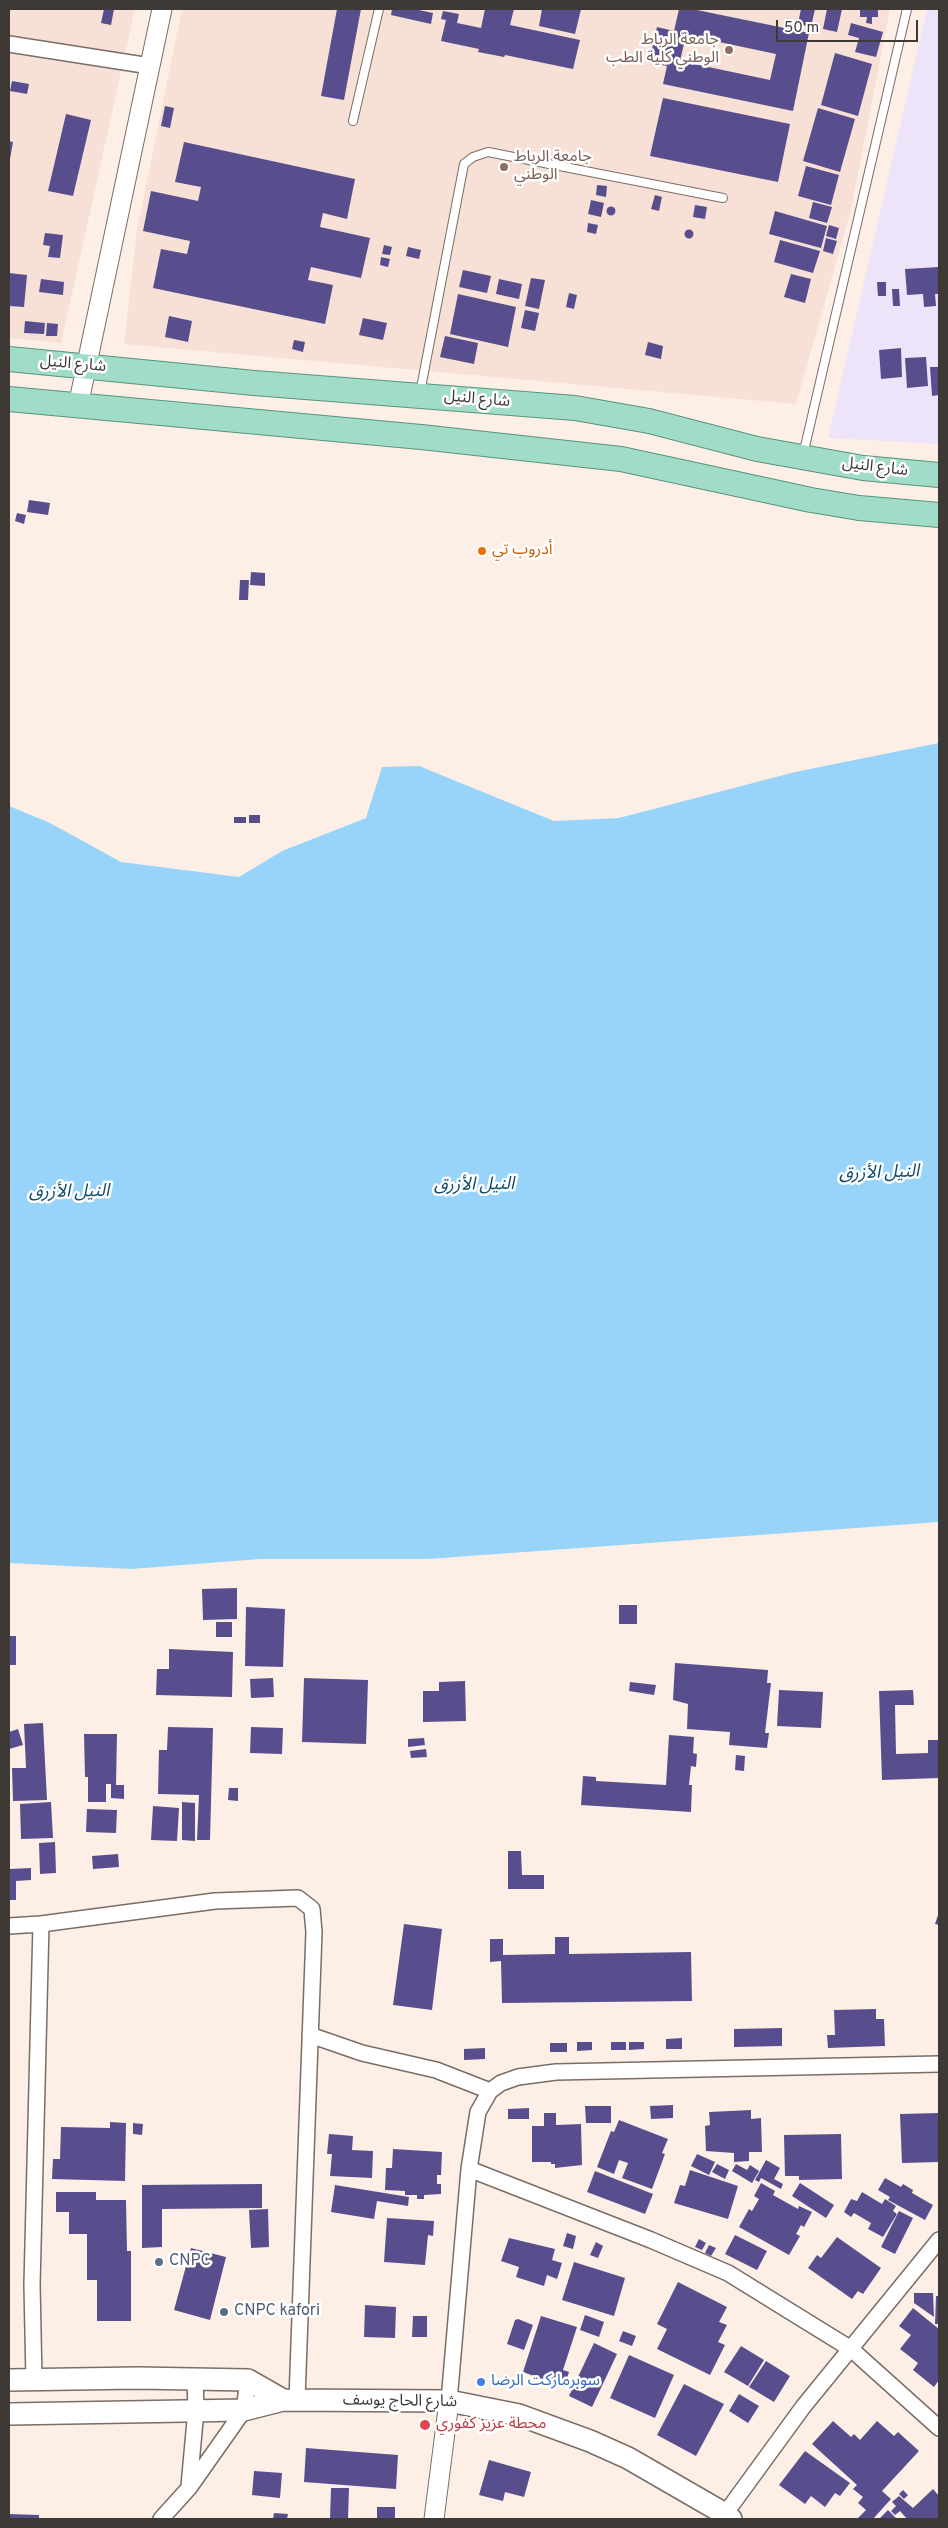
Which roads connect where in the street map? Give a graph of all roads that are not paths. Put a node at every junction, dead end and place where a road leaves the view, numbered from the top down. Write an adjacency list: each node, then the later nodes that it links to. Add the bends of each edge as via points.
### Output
1 (162, 9): 5 (street)
2 (379, 9): 6 (lane)
3 (907, 9): 13 (lane)
4 (9, 44): 5 (street)
5 (150, 66): 9 (street)
6 (353, 121)
7 (723, 198): 10 (lane, via 488,152 473,157 464,164)
8 (9, 359): 9 (main road, شارع النيل)
9 (86, 366): 10 (main road, شارع النيل); 12 (street)
10 (419, 395): 13 (main road, شارع النيل, via 575,408)
11 (9, 400): 12 (main road)
12 (78, 406): 15 (main road, via 621,459 811,500)
13 (803, 457): 14 (main road, شارع النيل, via 863,468)
14 (939, 475)
15 (939, 515)
16 (41, 1924): 17 (street); 18 (street, via 215,1900 298,1898 312,1909); 26 (street, via 32,2285)
17 (9, 1926)
18 (310, 2035): 20 (street, via 362,2053 436,2070); 28 (street)
19 (939, 2064): 20 (street, via 556,2072 518,2077)
20 (490, 2091): 21 (street, via 478,2112)
21 (469, 2169): 23 (street, via 651,2240 728,2274); 29 (street)
22 (939, 2240): 23 (street)
23 (851, 2349): 33 (street); 35 (street, via 803,2407)
24 (196, 2378): 26 (main road, شارع الحاج يوسف); 27 (main road, شارع الحاج يوسف); 30 (street)
25 (9, 2380): 26 (main road, شارع الحاج يوسف)
26 (34, 2380)
27 (248, 2380): 28 (main road, شارع الحاج يوسف); 31 (street)
28 (290, 2400): 29 (main road, شارع الحاج يوسف); 31 (main road, شارع الحاج يوسف)
29 (449, 2401): 35 (main road, شارع الحاج يوسف, via 519,2415 590,2441 628,2458); 37 (street)
30 (196, 2410): 31 (main road, شارع الحاج يوسف); 32 (main road, شارع الحاج يوسف); 34 (street)
31 (244, 2410): 34 (street)
32 (9, 2414)
33 (939, 2428)
34 (189, 2488): 36 (street)
35 (728, 2516)
36 (162, 2519)
37 (434, 2519)

